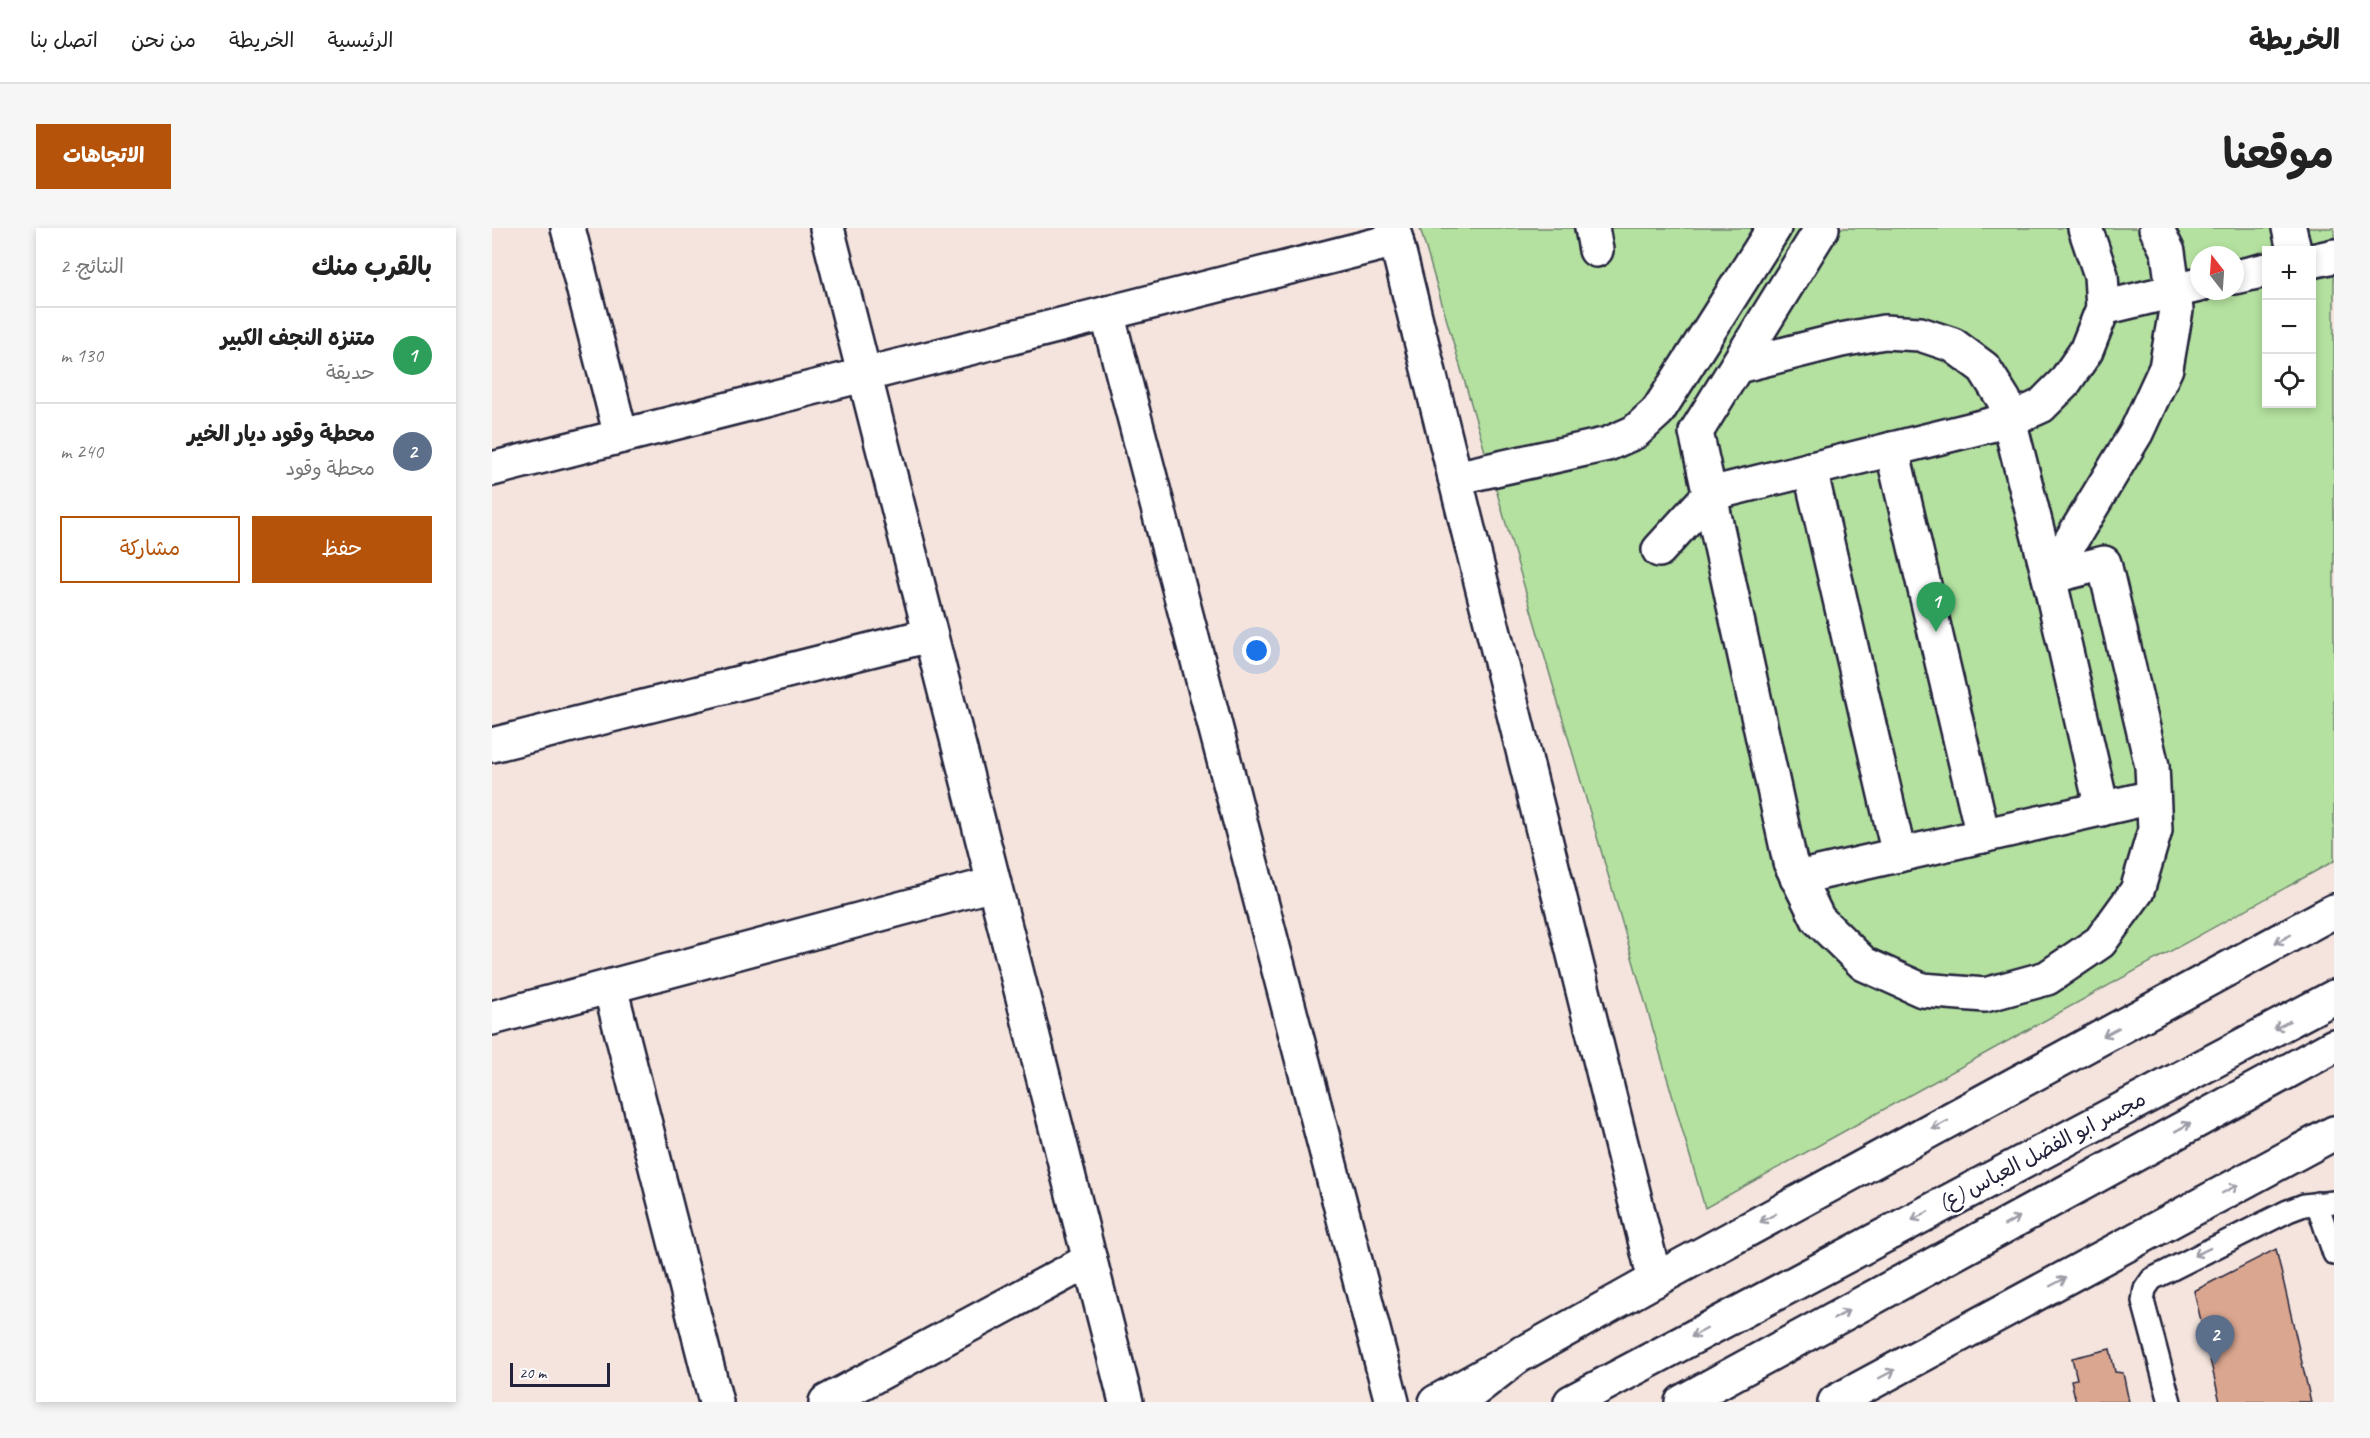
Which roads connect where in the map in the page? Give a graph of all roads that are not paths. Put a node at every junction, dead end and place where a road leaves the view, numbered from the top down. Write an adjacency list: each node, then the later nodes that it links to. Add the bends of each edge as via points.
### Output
1 (568, 228): 20 (street)
2 (827, 228): 18 (street)
3 (1774, 228): 24 (street, via 1658,411 1635,432 1608,444)
4 (1822, 228): 17 (street)
5 (2085, 228): 15 (street, via 2101,274)
6 (2156, 228): 14 (street)
7 (2289, 228): 9 (street)
8 (1394, 234): 16 (street); 24 (street)
9 (2293, 246)
10 (2334, 256): 11 (street)
11 (2316, 260)
12 (2262, 271): 13 (street)
13 (2244, 275)
14 (2186, 288): 15 (street); 27 (street, via 2176,310 2166,368 2136,433)
15 (2103, 308): 19 (street, via 2086,351 2064,383 2041,406)
16 (1107, 313): 18 (street); 50 (street)
17 (1738, 366): 19 (street, via 1884,332 1920,333 1953,345 1984,368 2004,400); 25 (street, via 1696,432)
18 (863, 375): 20 (street); 28 (street)
19 (2010, 420): 21 (street); 27 (street)
20 (621, 436): 22 (street)
21 (1892, 449): 23 (street); 32 (street)
22 (492, 469)
23 (1810, 469): 25 (street); 33 (street)
24 (1455, 478): 45 (street)
25 (1710, 494): 26 (street); 34 (street, via 1790,862)
26 (1659, 550)
27 (2049, 577): 30 (street, via 2104,563 2152,766); 31 (street)
28 (930, 635): 29 (street); 35 (street)
29 (492, 746)
30 (2153, 797): 31 (street); 34 (street, via 2155,830 2137,891 2100,942 2047,978 1985,995 1922,990 1864,964 1818,919)
31 (2102, 809): 32 (street)
32 (1983, 836): 33 (street)
33 (1899, 855): 34 (street)
34 (1797, 878)
35 (993, 884): 37 (street); 44 (street)
36 (2334, 911): 45 (street, one-way to 45)
37 (610, 987): 39 (street); 47 (street)
38 (2334, 998): 53 (street, مجسر ابو الفضل العباس (ع), one-way to 53)
39 (492, 1018)
40 (2334, 1046): 54 (street, one-way to 40)
41 (2334, 1133): 55 (street, one-way to 41)
42 (2325, 1203): 43 (lane); 56 (lane, one-way to 56, via 2304,1205 2271,1218 2152,1279 2144,1300)
43 (2334, 1254)
44 (1090, 1260): 48 (street); 49 (street)
45 (1654, 1280): 46 (street)
46 (1522, 1353): 51 (street); 52 (street)
47 (716, 1402)
48 (826, 1402)
49 (1126, 1402)
50 (1392, 1402)
51 (1436, 1402)
52 (1459, 1402)
53 (1571, 1402)
54 (1682, 1402)
55 (1835, 1402)
56 (2170, 1402)

